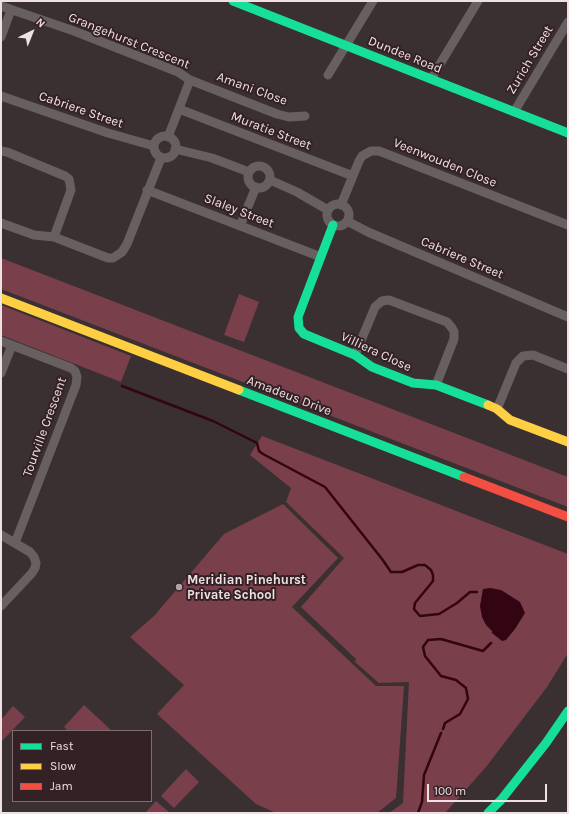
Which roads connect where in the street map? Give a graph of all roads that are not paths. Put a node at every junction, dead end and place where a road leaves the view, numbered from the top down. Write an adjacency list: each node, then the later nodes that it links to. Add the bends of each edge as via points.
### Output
1 (374, 1): 8 (street)
2 (478, 1): 10 (street)
3 (237, 2): 8 (street, Dundee Road)
4 (1, 6): 5 (street, Grangehurst Crescent)
5 (11, 10): 7 (street); 11 (street, Grangehurst Crescent, via 74,31 178,72)
6 (568, 22): 14 (street, Zurich Street)
7 (1, 37)
8 (346, 46): 9 (street); 10 (street, Dundee Road)
9 (328, 76)
10 (431, 79): 14 (street, Dundee Road)
11 (190, 80): 13 (street, Grangehurst Crescent); 15 (street, Amani Close, via 277,114 289,117)
12 (1, 96): 18 (street, Cabriere Street)
13 (179, 109): 17 (street, Grangehurst Crescent); 23 (street, Muratie Street)
14 (514, 112): 16 (street, Dundee Road)
15 (305, 116)
16 (568, 133)
17 (168, 137): 18 (street, via 159,138); 19 (street, via 173,140)
18 (154, 146): 21 (street, via 154,152)
19 (175, 149): 21 (street, via 171,156); 22 (street, via 212,158)
20 (1, 151): 34 (street, via 69,179 70,192)
21 (161, 158): 26 (street)
22 (249, 172): 24 (street, via 255,166 262,166 268,170); 25 (street, via 249,181)
23 (353, 176): 27 (street, Veenwouden Close); 32 (street, Veenwouden Close, via 362,156 371,151 379,151)
24 (270, 180): 25 (street, via 264,186); 28 (street)
25 (256, 187): 33 (street)
26 (147, 190): 33 (street, Slaley Street); 34 (street, via 127,244 115,257 108,258)
27 (341, 205): 28 (street, via 334,205); 29 (street, via 348,212)
28 (328, 210): 31 (street, via 328,220)
29 (347, 221): 31 (street, via 342,225); 37 (street, Cabriere Street)
30 (1, 223): 34 (street, via 34,235)
31 (333, 225): 35 (street, Villiera Close)
32 (568, 225)
33 (240, 226): 35 (street, Slaley Street)
34 (54, 237)
35 (321, 257): 40 (street, Villiera Close, via 298,317 298,325 309,337)
36 (1, 298): 46 (street, Amadeus Drive)
37 (568, 318)
38 (1, 341): 39 (street, Tourville Crescent)
39 (12, 345): 42 (street); 48 (street, Tourville Crescent, via 71,368 76,373 77,381)
40 (355, 355): 43 (street, Villiera Close, via 372,367 413,383); 43 (street, via 374,307 382,301 390,300 447,322 452,328 454,339)
41 (568, 369): 44 (street, via 533,355 523,356 516,363)
42 (1, 373)
43 (436, 385): 44 (street, Villiera Close)
44 (497, 409): 45 (street, Villiera Close, via 510,420)
45 (568, 442)
46 (568, 517)
47 (1, 535): 48 (street)
48 (15, 543): 49 (street, via 32,554 36,565 32,573)
49 (1, 606)
50 (568, 711): 51 (street, via 546,743)
51 (488, 813)

